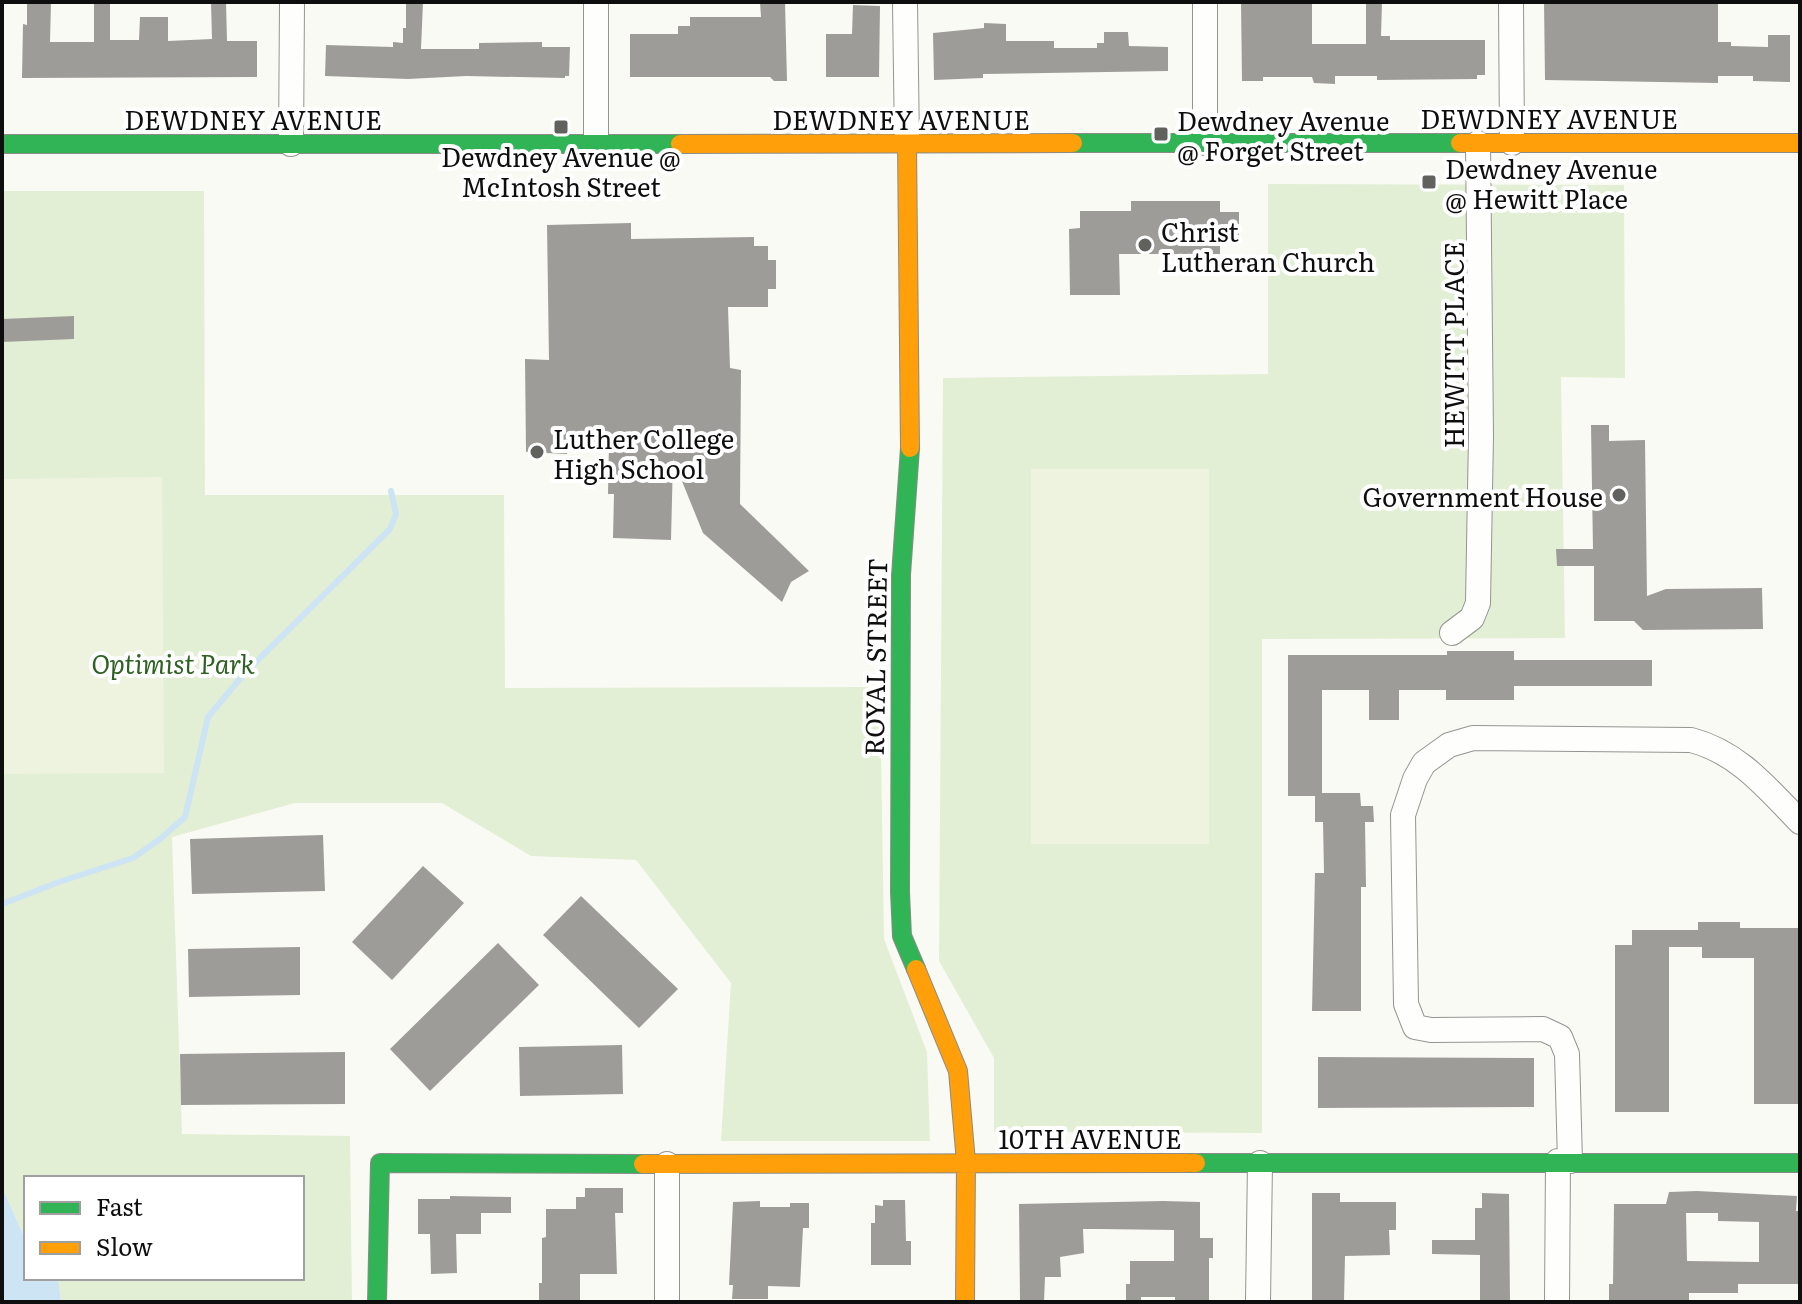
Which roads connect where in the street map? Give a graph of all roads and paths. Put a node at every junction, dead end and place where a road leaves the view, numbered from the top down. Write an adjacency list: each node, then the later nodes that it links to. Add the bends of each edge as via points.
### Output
1 (292, 2): 11 (street)
2 (596, 2): 12 (street)
3 (905, 2): 13 (street, ROYAL STREET)
4 (1205, 2): 6 (street)
5 (1511, 2): 8 (street)
6 (1205, 143): 7 (street, DEWDNEY AVENUE); 13 (street, DEWDNEY AVENUE)
7 (1478, 143): 8 (street, DEWDNEY AVENUE); 14 (street, HEWITT PLACE, via 1478,603 1472,618)
8 (1512, 143): 9 (street, DEWDNEY AVENUE)
9 (1800, 143)
10 (2, 144): 11 (street, DEWDNEY AVENUE)
11 (291, 144): 12 (street, DEWDNEY AVENUE)
12 (596, 144): 13 (street, DEWDNEY AVENUE)
13 (907, 144): 17 (street, ROYAL STREET, via 911,431 901,575 902,936 958,1071)
14 (1452, 633)
15 (1800, 822): 16 (street, via 1737,761 1719,748 1691,740 1473,738 1449,745 1424,763 1403,815 1406,1004 1415,1027 1543,1029 1560,1037 1567,1054)
16 (1564, 1161): 18 (street, 10TH AVENUE); 19 (street, 10TH AVENUE); 25 (street)
17 (966, 1162): 18 (street, 10TH AVENUE); 20 (street, 10TH AVENUE); 23 (street, ROYAL STREET)
18 (1260, 1163): 24 (street)
19 (1800, 1163)
20 (667, 1164): 21 (street, 10TH AVENUE, via 380,1163); 22 (street)
21 (377, 1302)
22 (667, 1302)
23 (965, 1302)
24 (1258, 1302)
25 (1557, 1302)

